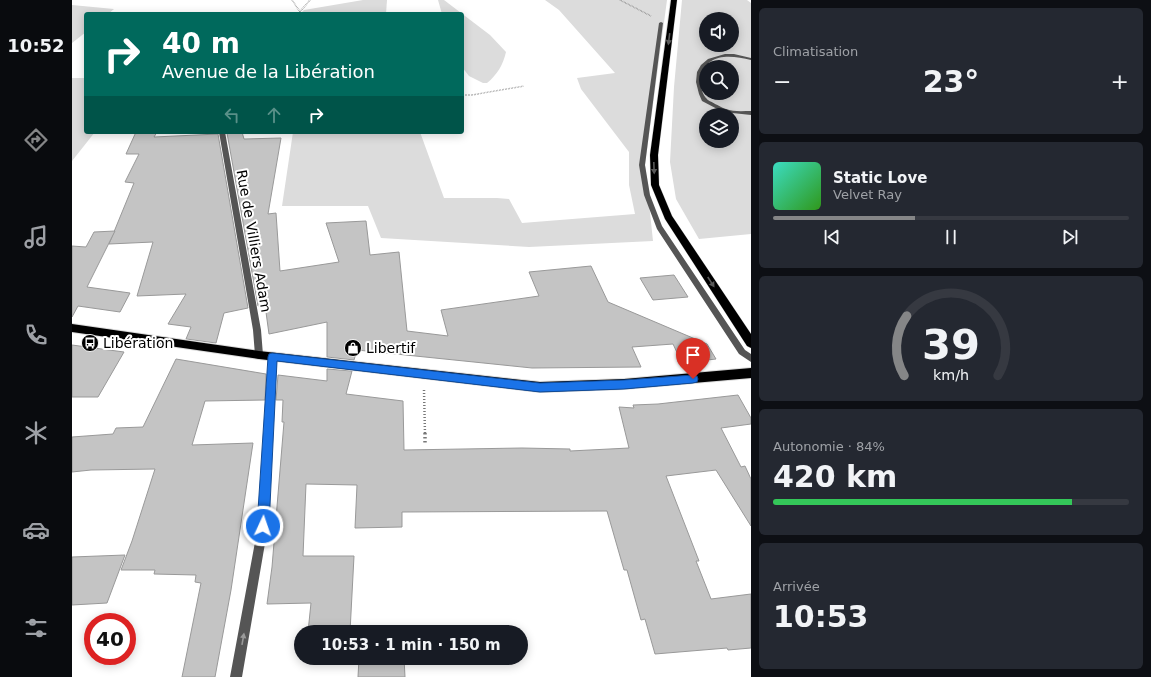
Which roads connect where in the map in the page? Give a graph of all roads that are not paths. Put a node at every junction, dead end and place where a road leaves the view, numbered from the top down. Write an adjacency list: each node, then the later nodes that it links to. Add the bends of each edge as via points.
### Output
1 (674, 0): 7 (highway, one-way to 7, via 654,155 655,185 668,217)
2 (661, 23): 10 (street, via 642,165 647,195 659,227 742,352)
3 (751, 59): 4 (street, via 725,55 709,58 702,64 698,82 704,100 725,111)
4 (751, 113)
5 (222, 134): 8 (street, Rue de Villiers Adam, via 257,330)
6 (72, 328): 8 (main road)
7 (751, 343)
8 (259, 355): 9 (main road)
9 (272, 357): 11 (main road, via 540,387 624,384); 12 (street, one-way to 9, via 263,526)
10 (751, 358)
11 (751, 372)
12 (236, 677)

